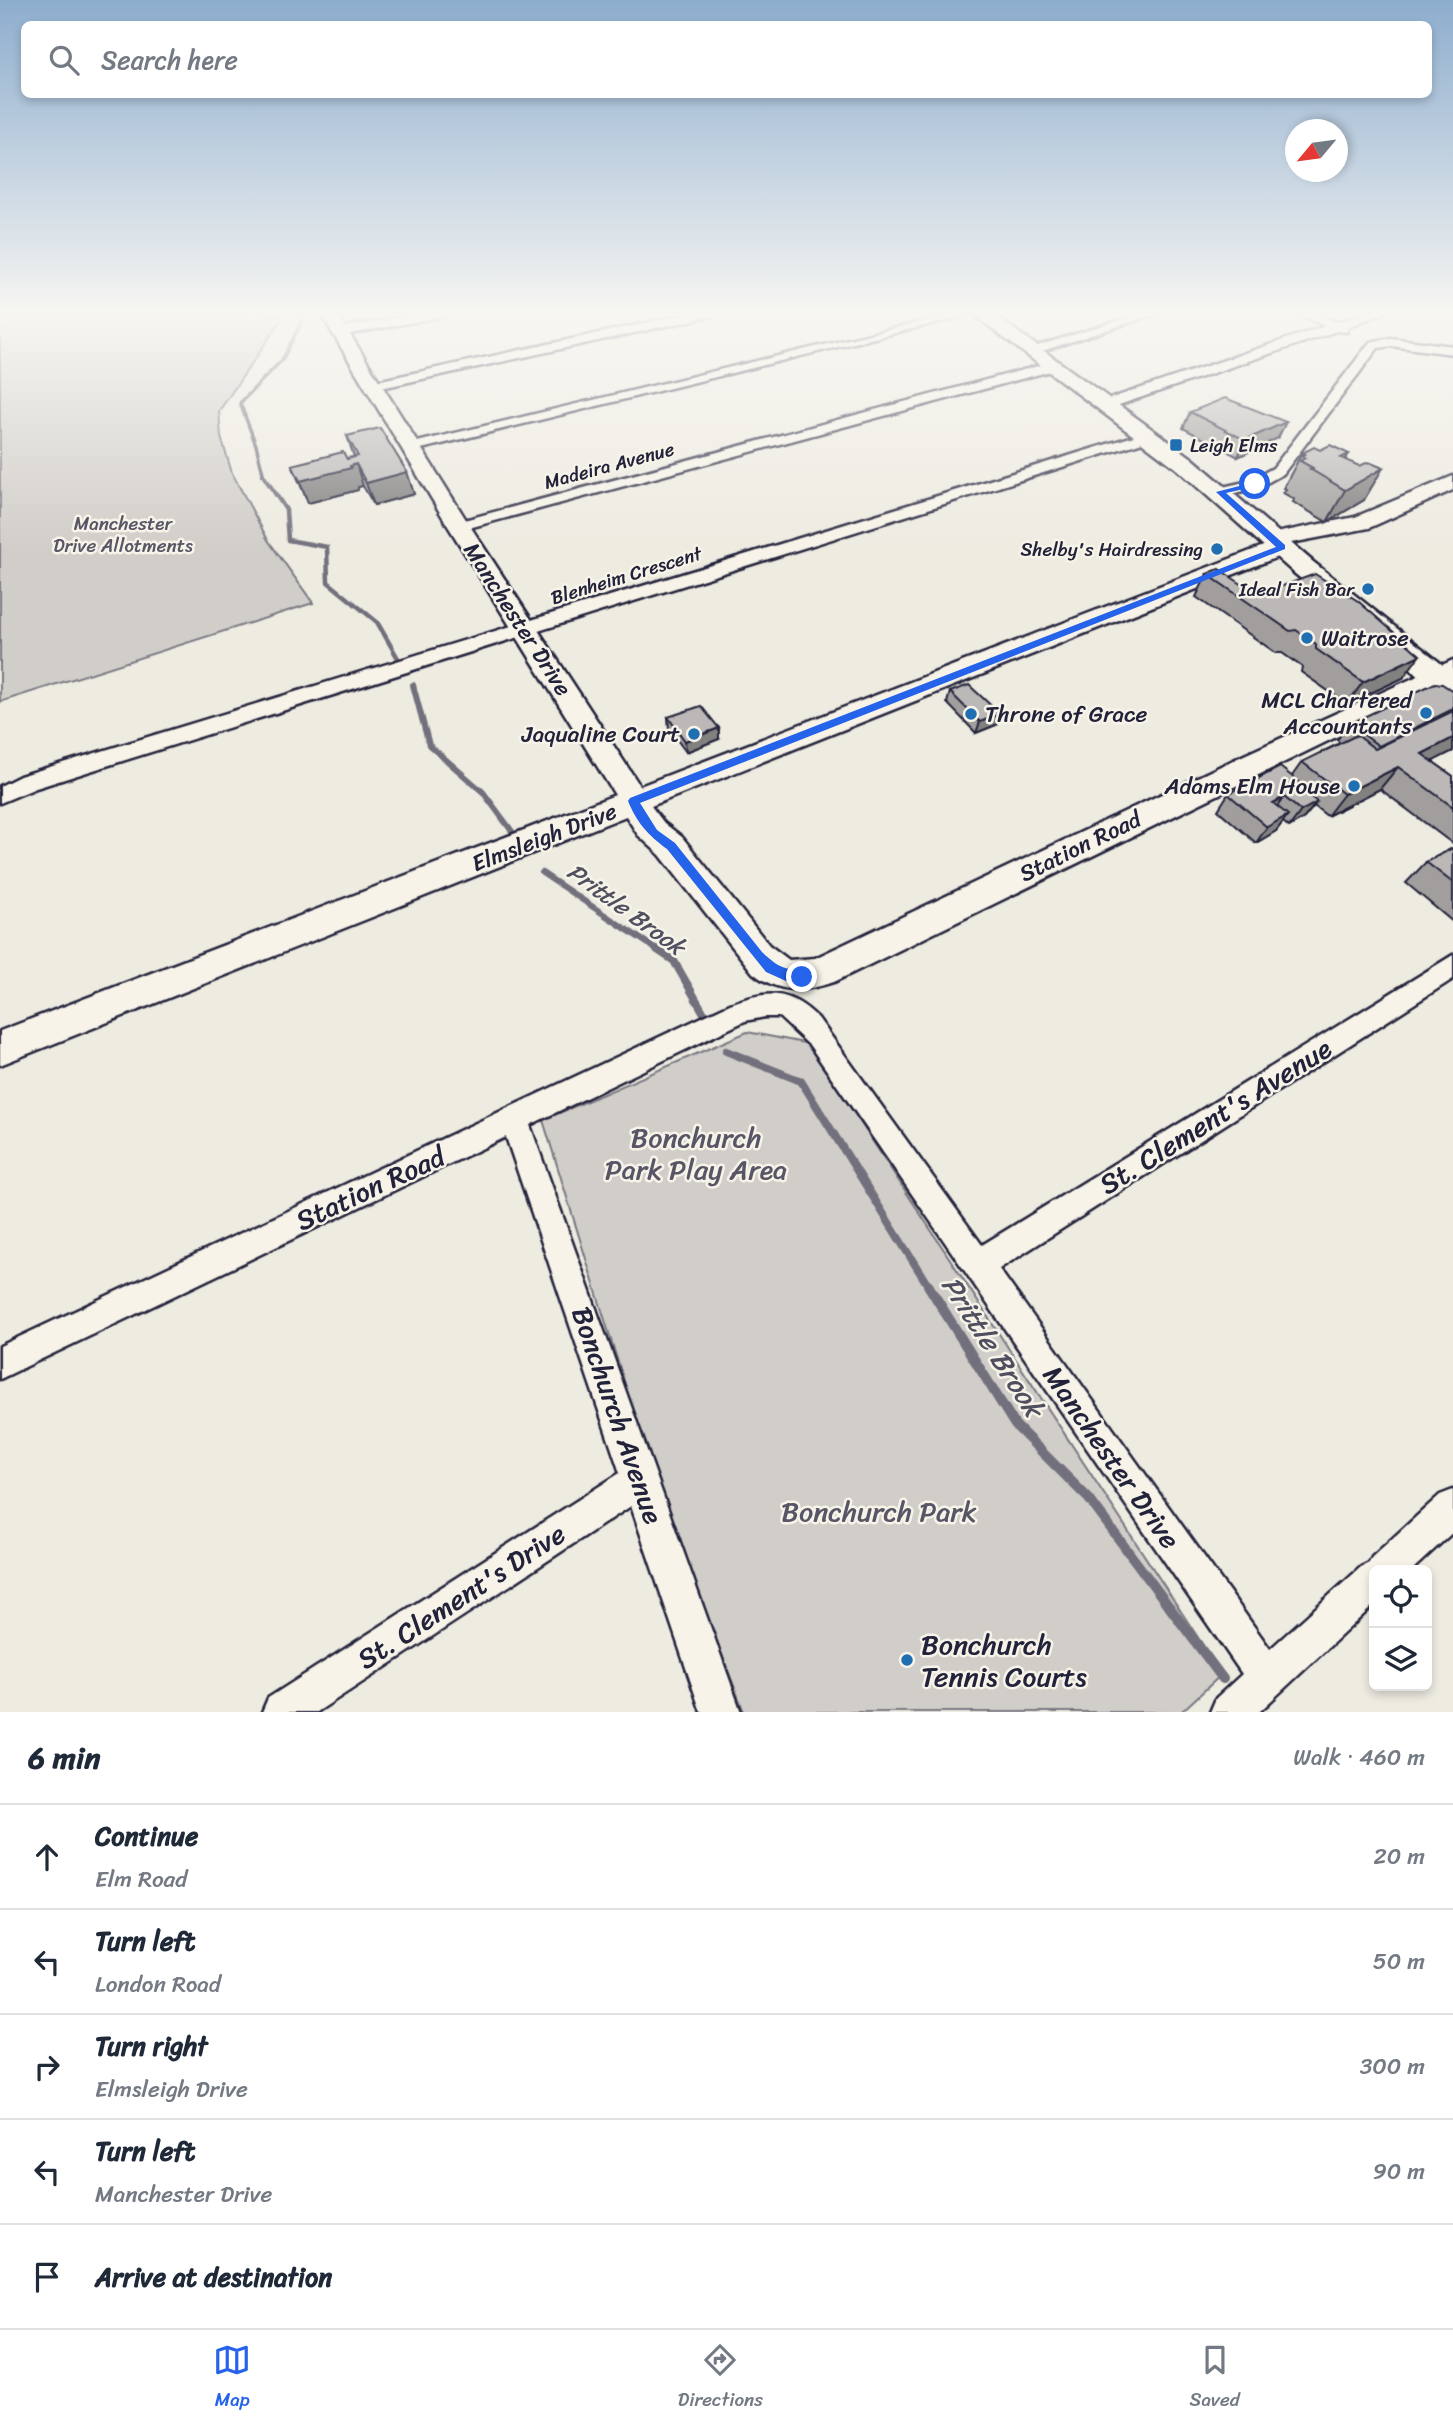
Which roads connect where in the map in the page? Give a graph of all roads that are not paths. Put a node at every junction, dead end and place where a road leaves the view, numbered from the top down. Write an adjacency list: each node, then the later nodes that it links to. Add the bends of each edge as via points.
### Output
1 (376, 392): 9 (street, Manchester Drive)
2 (643, 392): 9 (street)
3 (957, 392): 12 (street, Madeira Avenue)
4 (1088, 392): 7 (main road)
5 (1144, 392): 7 (street)
6 (1339, 392): 11 (street, via 1278,471 1255,484)
7 (1105, 405): 8 (main road)
8 (1147, 436): 11 (main road); 14 (street, Blenheim Crescent)
9 (413, 447): 12 (street, Manchester Drive)
10 (1453, 482): 13 (street, Elmsleigh Drive, via 1361,523)
11 (1220, 492): 13 (main road)
12 (458, 526): 14 (street, Manchester Drive)
13 (1278, 544): 15 (main road); 17 (street, Elmsleigh Drive)
14 (525, 628): 16 (street, Blenheim Crescent, via 28,782); 17 (street, Manchester Drive)
15 (1448, 678): 19 (street, Station Road, via 1252,763)
16 (0, 795)
17 (634, 801): 19 (street, Manchester Drive, via 653,833 671,846 771,968 786,976 802,977); 21 (street, Elmsleigh Drive)
18 (1453, 966): 23 (street, St. Clement's Avenue)
19 (822, 971)
20 (739, 1012): 22 (street, Station Road); 23 (street, Manchester Drive, via 764,1003 783,1005 804,1020)
21 (0, 1048)
22 (514, 1119): 24 (street, Station Road); 25 (street, Bonchurch Avenue)
23 (978, 1265): 29 (street, Manchester Drive)
24 (0, 1363)
25 (640, 1480): 30 (street, St. Clement's Drive); 31 (street, Bonchurch Avenue)
26 (1453, 1508): 27 (street)
27 (1390, 1565)
28 (1369, 1585): 29 (street)
29 (1267, 1677): 32 (street)
30 (282, 1712)
31 (721, 1712)
32 (1230, 1712)

